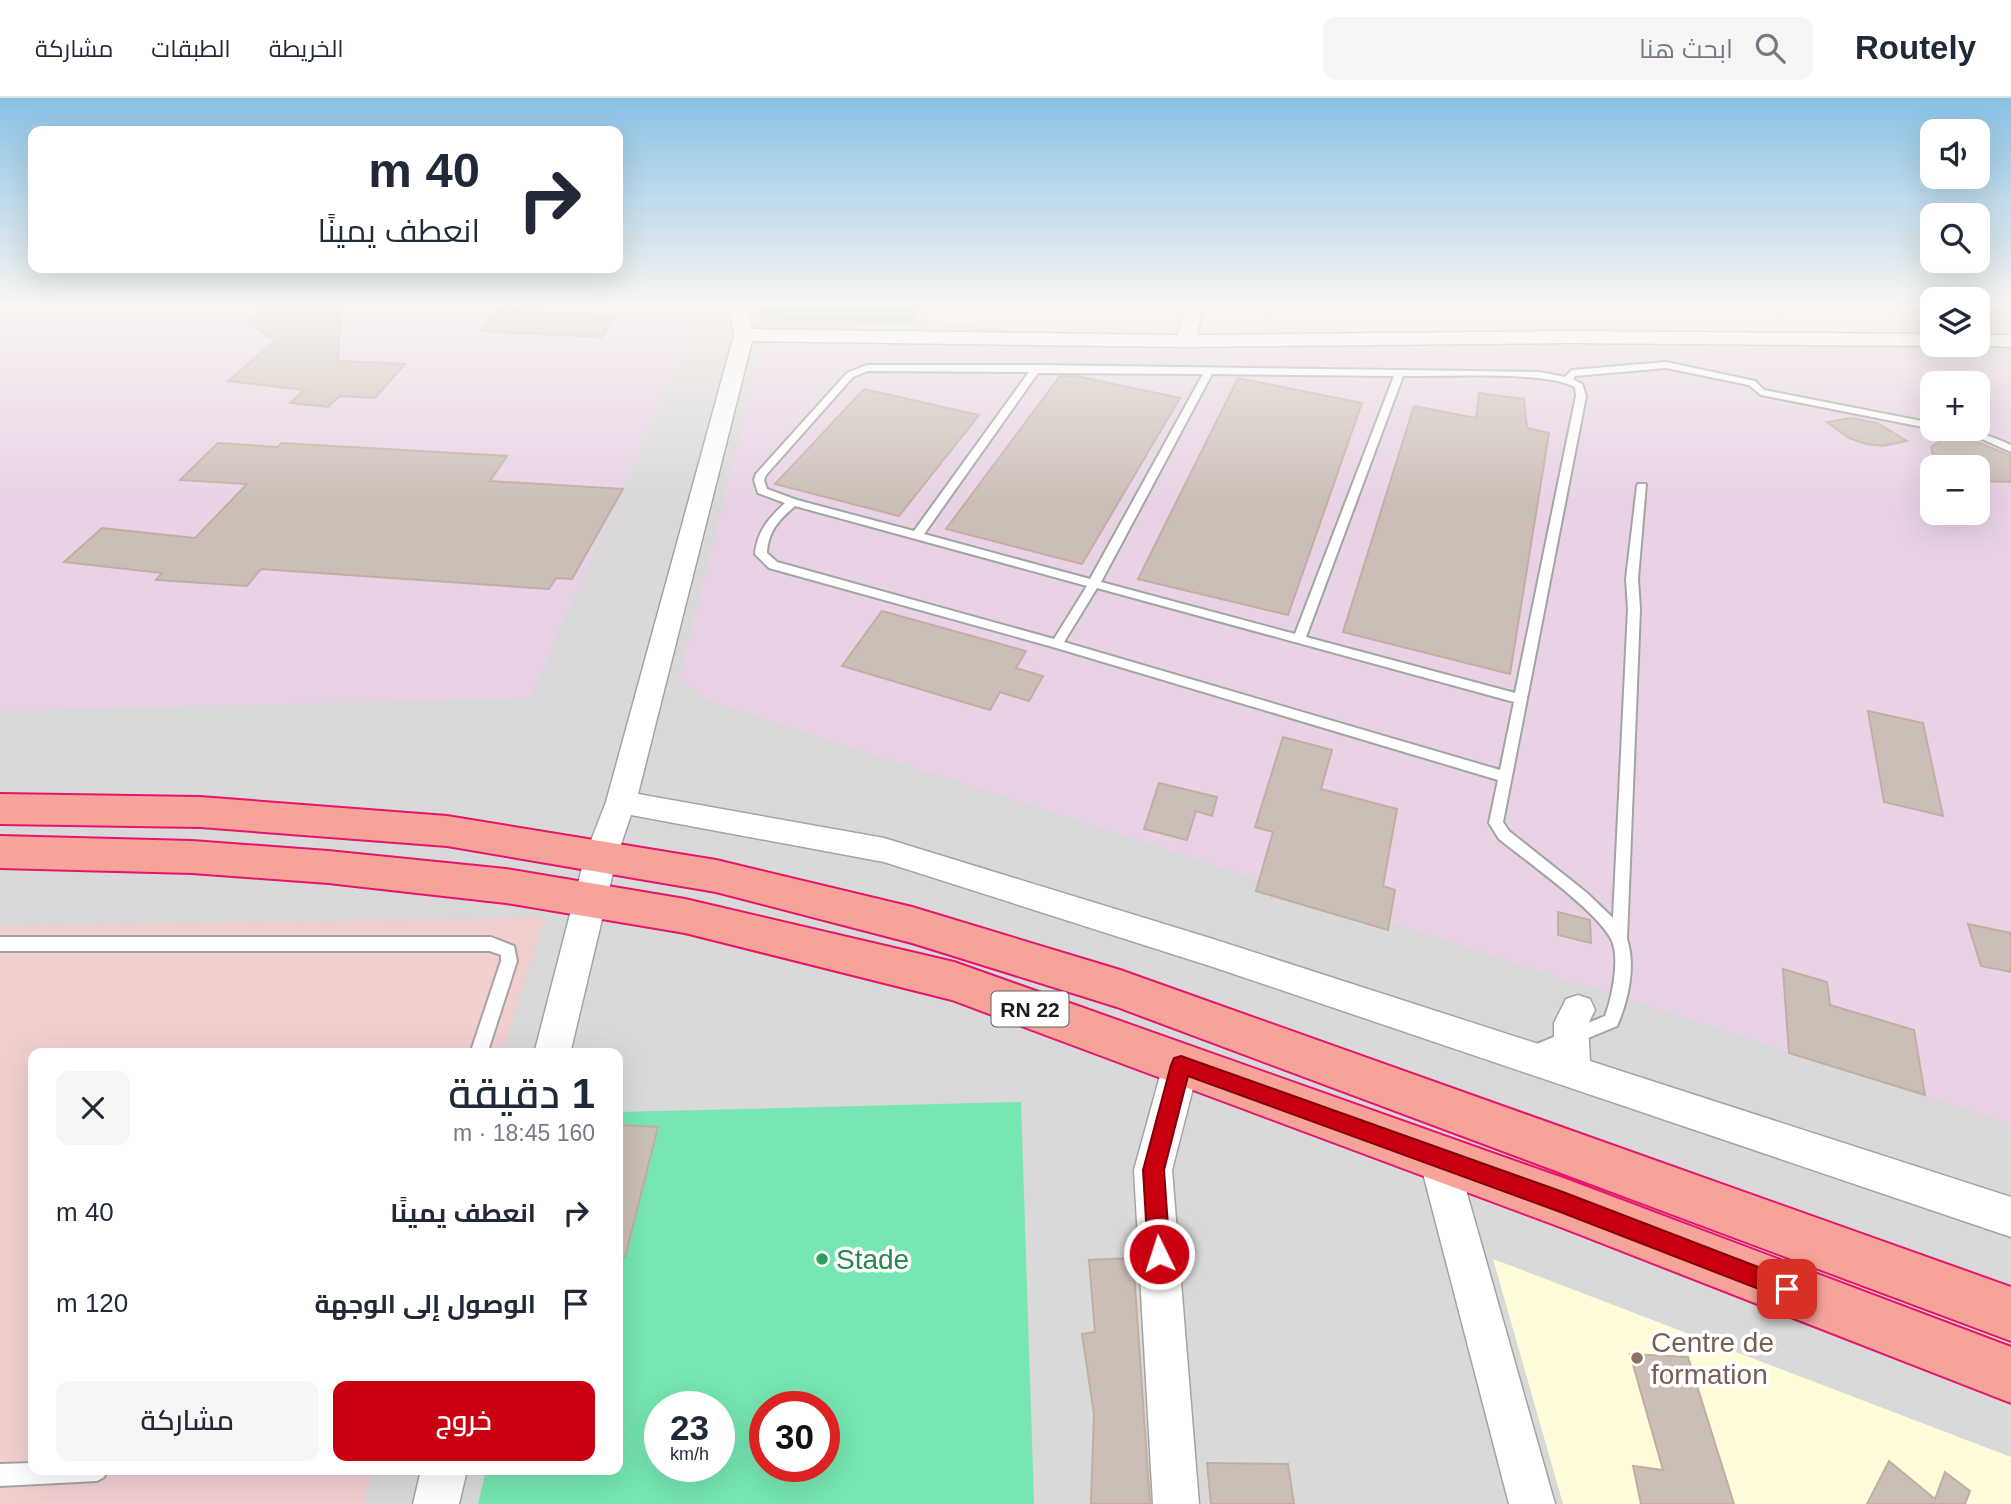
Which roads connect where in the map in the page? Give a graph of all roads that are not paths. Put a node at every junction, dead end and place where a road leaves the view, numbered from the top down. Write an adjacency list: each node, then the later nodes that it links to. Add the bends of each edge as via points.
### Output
1 (735, 371): 21 (street)
2 (856, 371): 14 (lane, via 761,474 762,491)
3 (1035, 371): 15 (lane)
4 (1149, 371): 7 (lane)
5 (1600, 371): 9 (lane, via 1572,373)
6 (1693, 371): 10 (lane, via 1752,383 1761,393)
7 (1209, 372): 8 (lane); 16 (lane)
8 (1399, 375): 9 (lane, via 1540,375); 17 (lane)
9 (1568, 380): 19 (lane, via 1579,386 1581,396)
10 (1920, 424)
11 (1990, 439): 12 (lane)
12 (2011, 449)
13 (1642, 486): 26 (lane, via 1632,579)
14 (793, 502): 15 (lane); 18 (lane, via 769,523 761,540 761,554 773,565)
15 (916, 537): 16 (lane)
16 (1093, 585): 17 (lane); 18 (lane)
17 (1298, 639): 19 (lane)
18 (1057, 644): 20 (lane)
19 (1518, 699): 20 (lane)
20 (1503, 776): 26 (lane, via 1496,823 1504,835)
21 (621, 802): 24 (street); 28 (street, via 884,850 1524,1056)
22 (0, 809): 24 (highway, RN 22, via 282,818 447,831)
23 (0, 852): 25 (highway, RN 22, via 192,857 328,867)
24 (601, 856): 25 (street); 34 (highway, RN 22, via 716,876 912,925 1120,989)
25 (591, 900): 30 (street); 31 (highway, RN 22, via 685,916 954,981)
26 (1620, 938): 28 (lane, via 1618,1009 1611,1021)
27 (0, 944): 29 (lane, via 491,944 504,947 509,961)
28 (1573, 1040): 33 (street)
29 (480, 1048)
30 (554, 1048)
31 (1181, 1065): 32 (highway, RN 22); 40 (street, via 1153,1170)
32 (1438, 1158): 35 (highway, RN 22); 41 (street)
33 (2011, 1217)
34 (2011, 1314)
35 (2011, 1375)
36 (28, 1474): 37 (lane)
37 (0, 1475)
38 (443, 1475): 39 (street)
39 (436, 1504)
40 (1176, 1504)
41 (1532, 1504)

